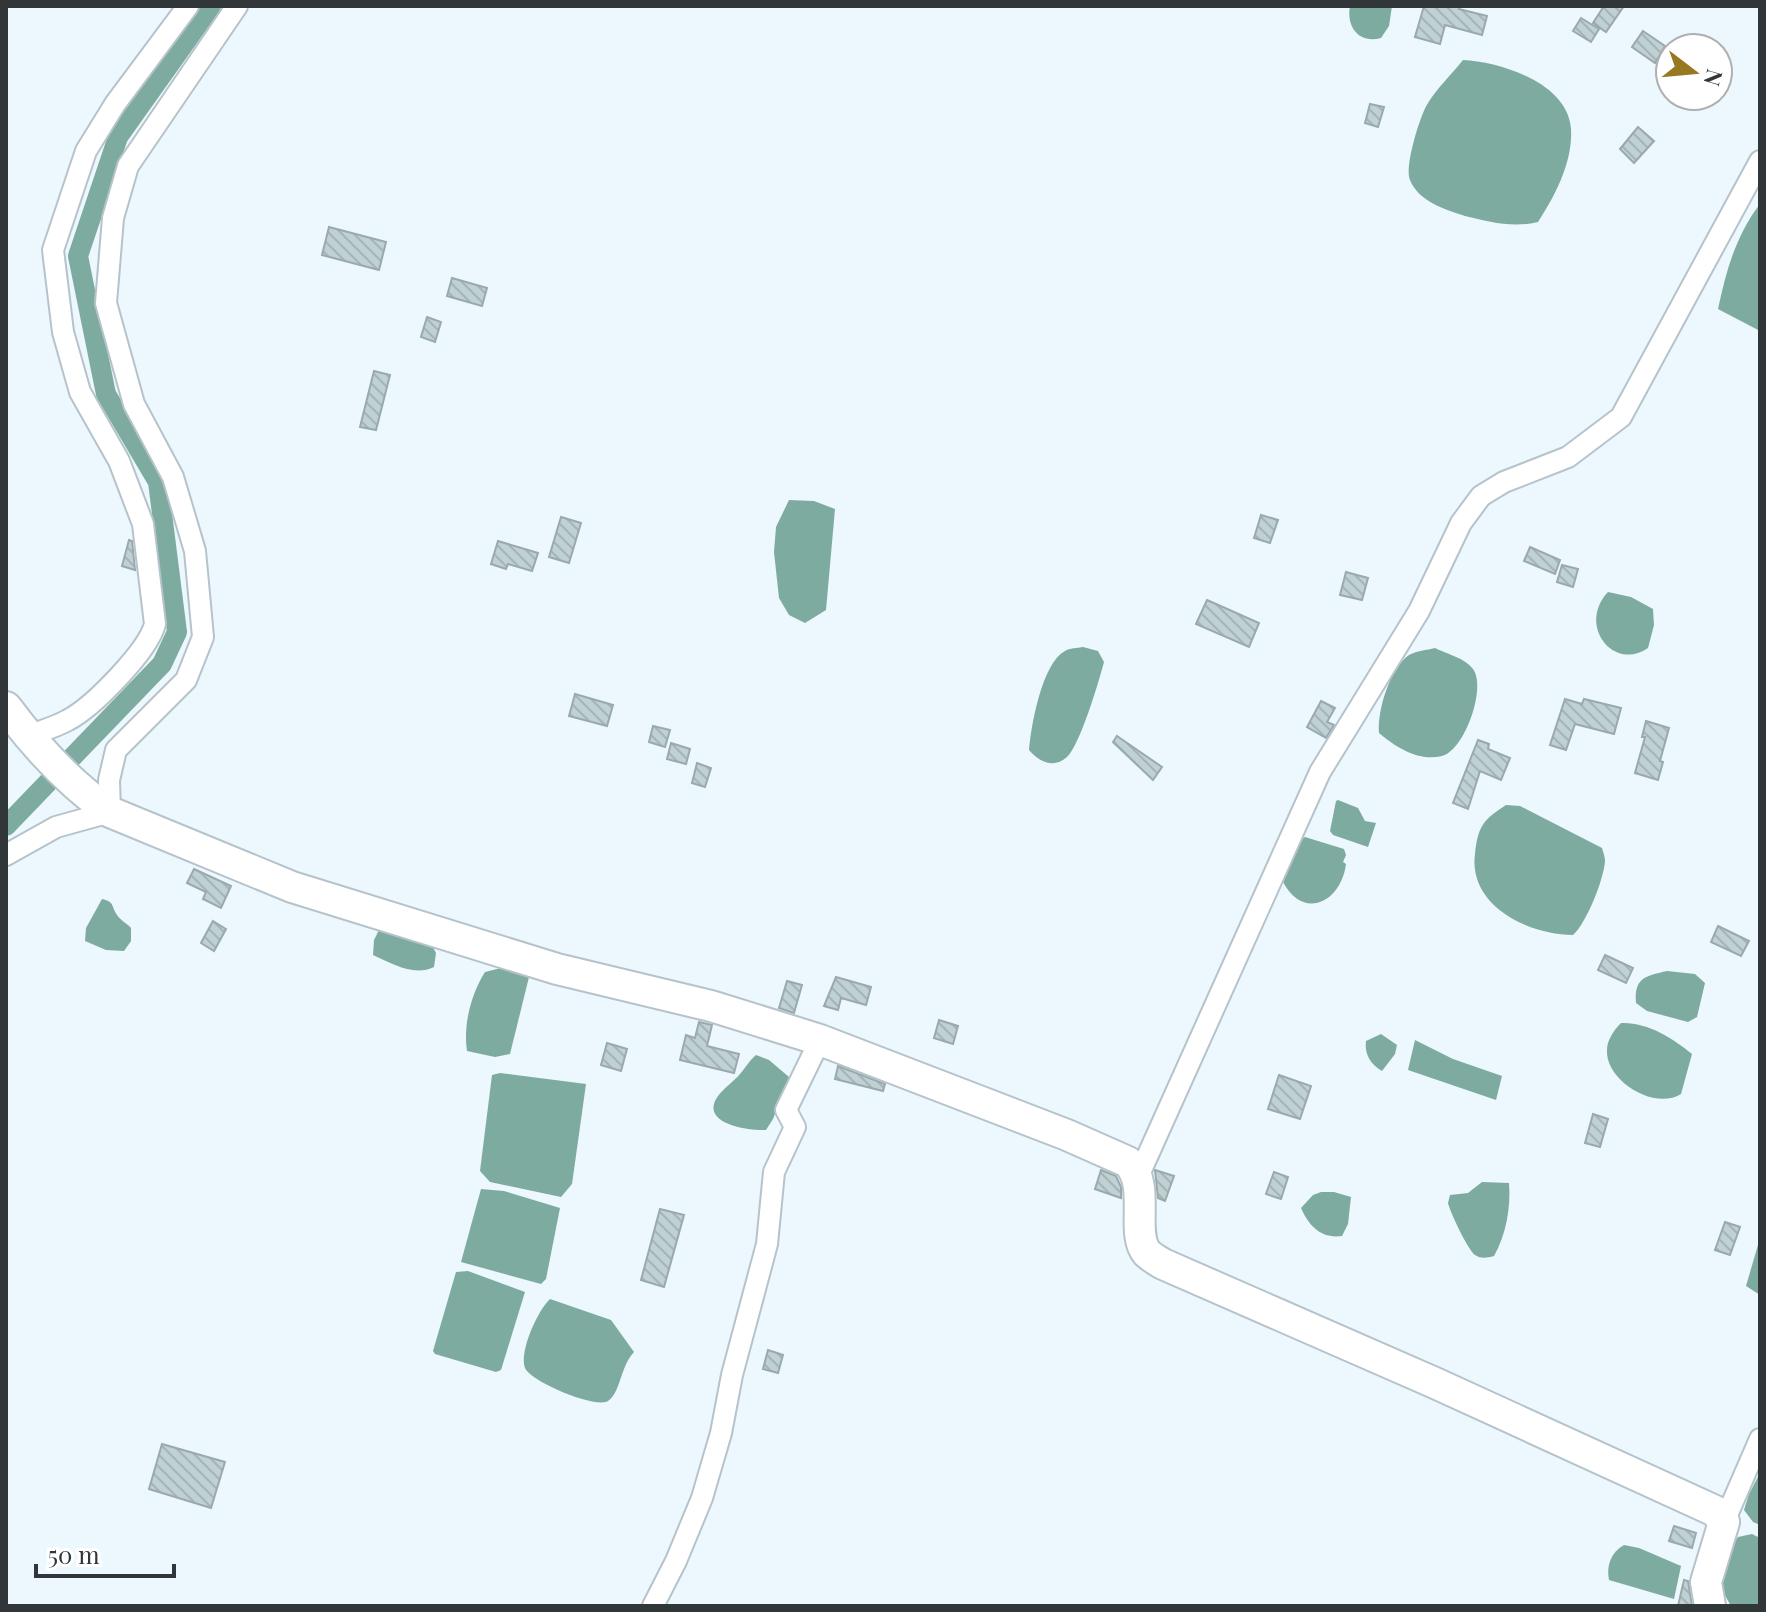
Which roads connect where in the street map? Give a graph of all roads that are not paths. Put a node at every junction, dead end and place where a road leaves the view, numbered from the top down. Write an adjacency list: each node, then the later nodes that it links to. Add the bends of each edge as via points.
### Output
1 (188, 6): 5 (street, via 86,151 53,250 63,332 80,392 119,461 143,524 155,624 141,652 92,703)
2 (237, 6): 6 (street, via 128,166 113,218 106,303 134,404 173,477 195,551 203,637 186,680 116,750)
3 (1760, 161): 9 (street, via 1621,417 1568,457 1481,496 1461,523 1419,611 1320,772)
4 (6, 707): 5 (main road)
5 (29, 738): 6 (main road)
6 (100, 805): 7 (street); 8 (main road, via 292,887 557,969 711,1006)
7 (6, 855)
8 (820, 1040): 9 (main road, via 1067,1135 1128,1162); 12 (street, via 786,1110 795,1127 776,1161 767,1244 702,1498)
9 (1138, 1177): 11 (main road, via 1142,1242 1146,1252 1163,1264 1703,1504)
10 (1760, 1439): 11 (street)
11 (1724, 1522): 13 (main road, via 1706,1582)
12 (653, 1606)
13 (1710, 1606)

